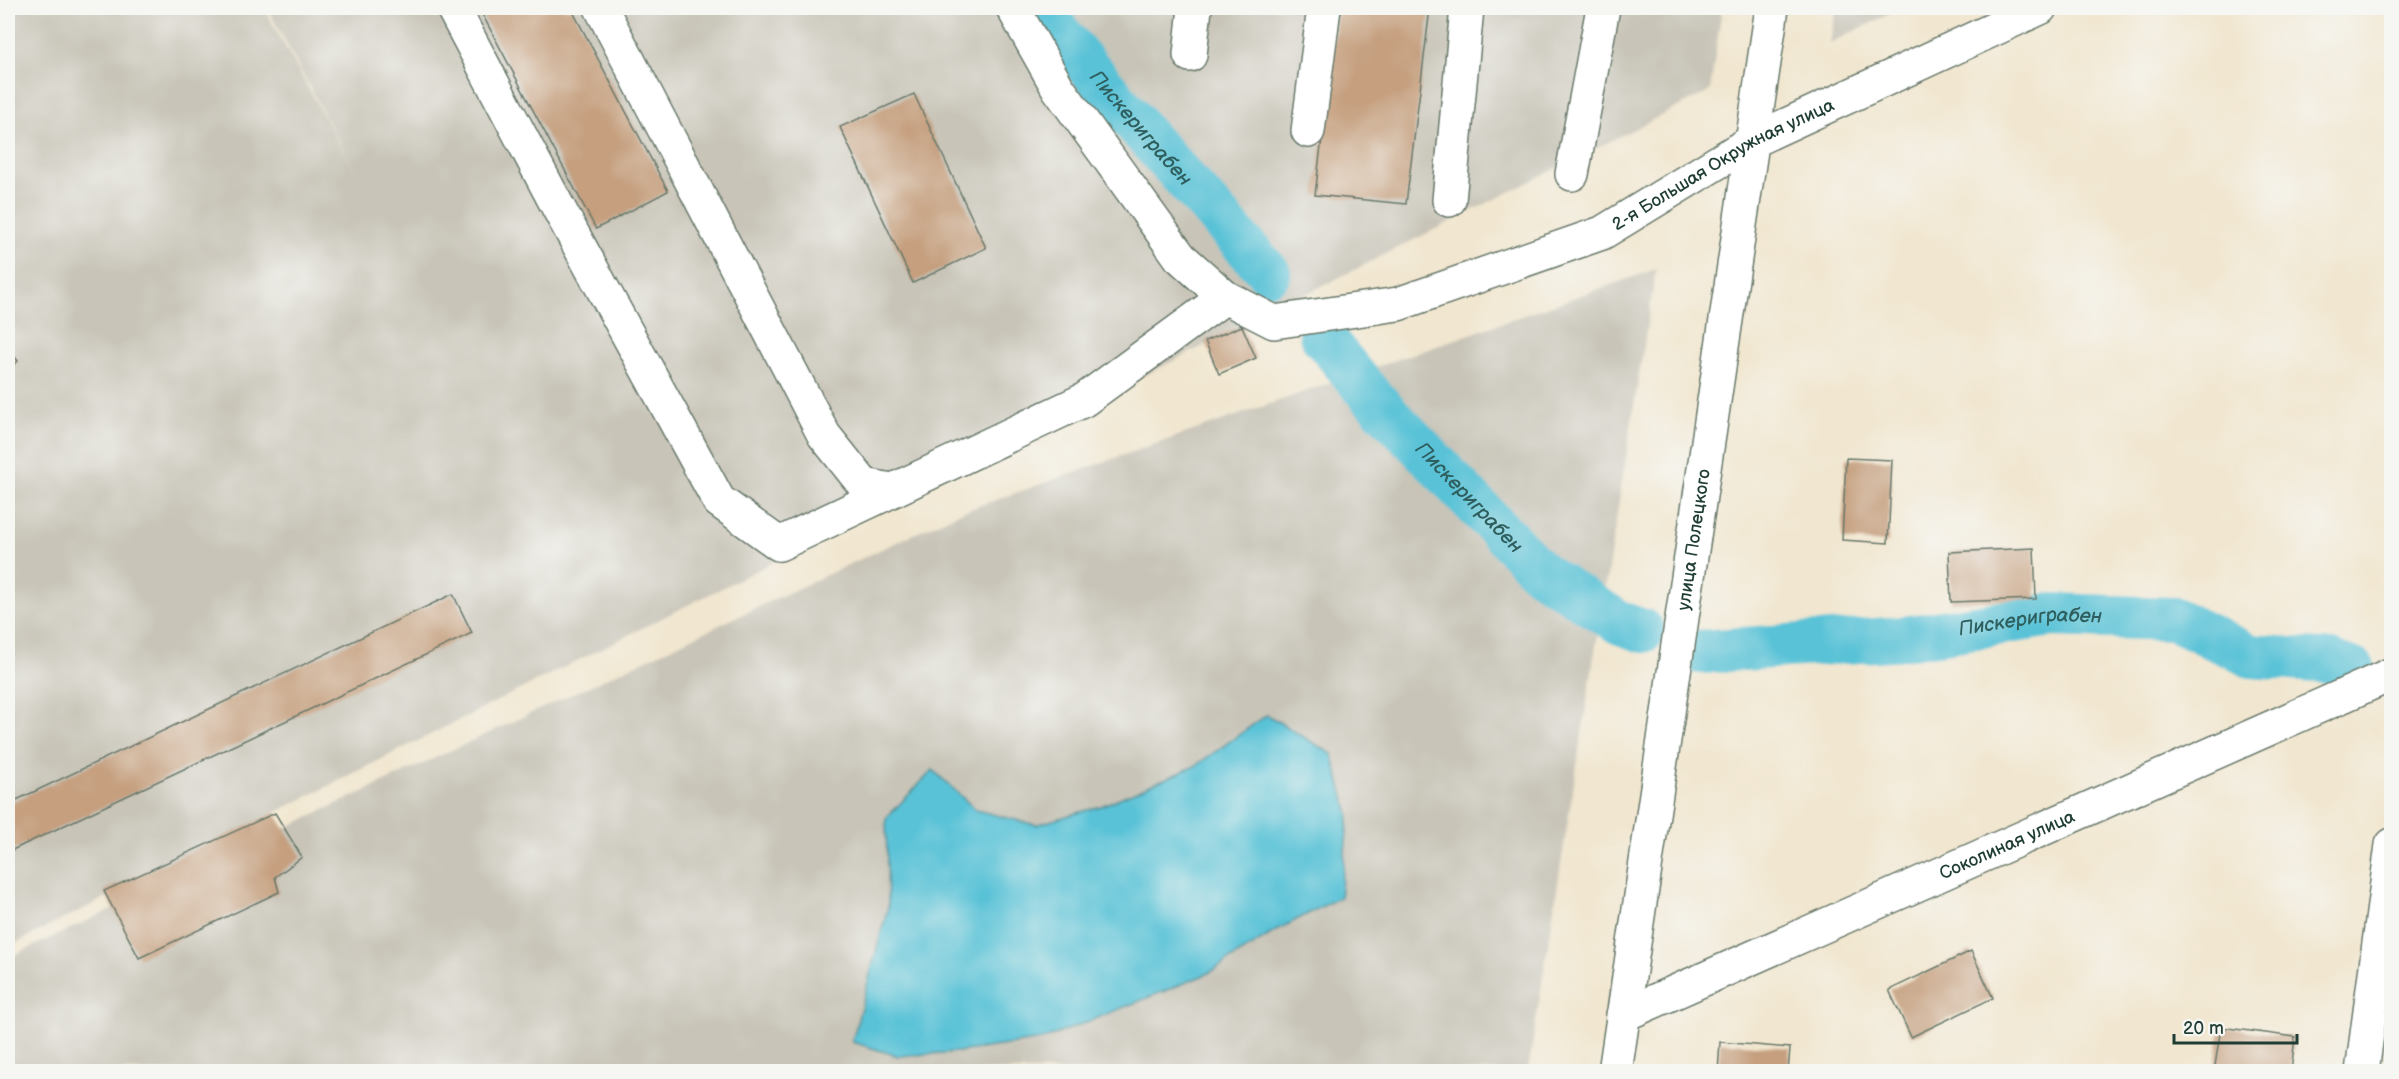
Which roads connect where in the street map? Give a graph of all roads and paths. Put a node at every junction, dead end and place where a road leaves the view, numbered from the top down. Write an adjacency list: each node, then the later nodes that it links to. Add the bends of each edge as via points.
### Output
1 (453, 8): 16 (street, via 718,501 779,544)
2 (601, 8): 16 (street, via 824,435 864,485)
3 (1013, 8): 15 (street, 2-я Большая Окружная улица, via 1058,88 1180,257)
4 (1195, 8): 10 (street)
5 (1324, 8): 11 (street)
6 (1467, 8): 14 (street)
7 (1603, 8): 13 (street)
8 (1772, 8): 12 (street, улица Полецкого)
9 (2040, 8): 12 (street, 2-я Большая Окружная улица)
10 (1190, 55)
11 (1308, 130)
12 (1754, 140): 15 (street, 2-я Большая Окружная улица, via 1602,233 1398,304 1274,322); 19 (street, улица Полецкого)
13 (1572, 174)
14 (1449, 200)
15 (1225, 297): 16 (street, via 1084,400)
16 (891, 490)
17 (2391, 674): 19 (street, Соколиная улица)
18 (2391, 845): 21 (street)
19 (1623, 1016): 20 (street, улица Полецкого)
20 (1616, 1071)
21 (2362, 1071)

